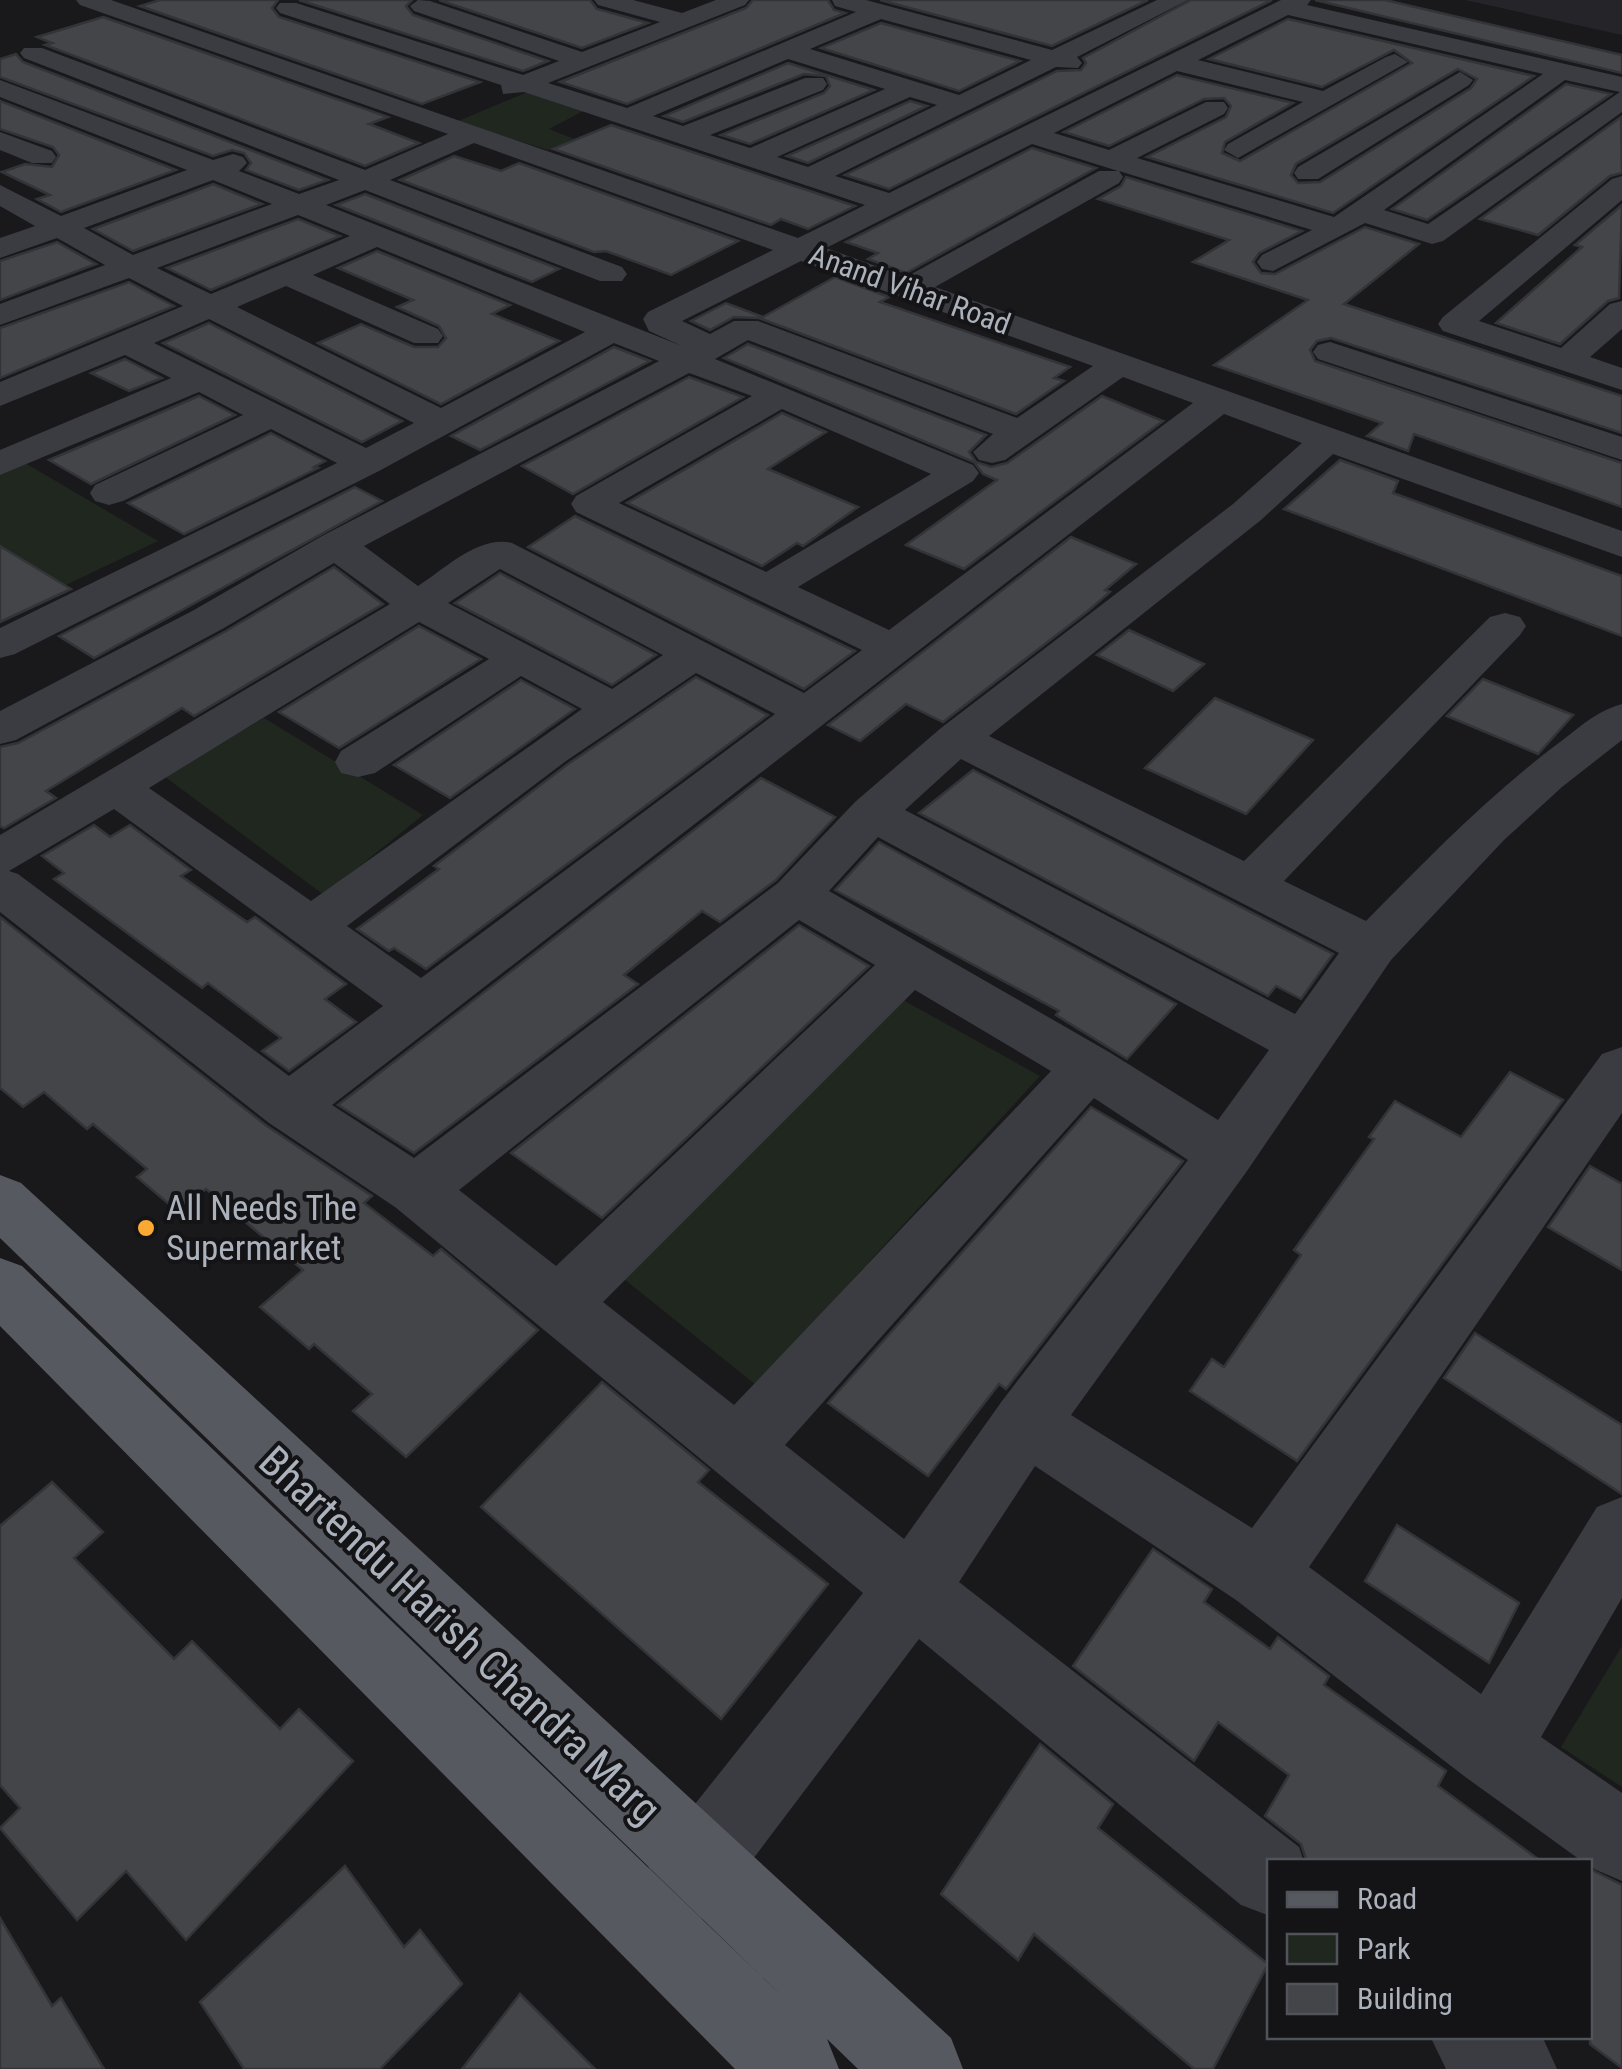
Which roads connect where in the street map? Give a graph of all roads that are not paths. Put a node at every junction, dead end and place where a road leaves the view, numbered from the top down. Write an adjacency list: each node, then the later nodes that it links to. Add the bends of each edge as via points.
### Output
1 (88, 0): 17 (street, Anand Vihar Road)
2 (606, 0): 10 (street)
3 (838, 0): 9 (street)
4 (1176, 0): 23 (street)
5 (723, 2): 10 (street)
6 (1292, 4): 11 (street); 28 (street)
7 (290, 7): 14 (street)
8 (413, 9): 14 (street); 24 (street)
9 (879, 12): 15 (street); 18 (street)
10 (684, 21): 24 (street)
11 (1253, 24): 16 (street); 25 (street)
12 (233, 26): 17 (street)
13 (1032, 27): 18 (street)
14 (355, 28): 31 (street)
15 (829, 32): 19 (street); 20 (street)
16 (1289, 34)
17 (196, 38): 44 (street, Anand Vihar Road, via 424,118)
18 (998, 43): 23 (street)
19 (867, 44)
20 (786, 50): 37 (street); 45 (street)
21 (32, 52): 46 (street)
22 (1360, 53): 26 (street)
23 (1056, 59): 30 (street); 34 (street)
24 (581, 60): 31 (street)
25 (1174, 62): 30 (street); 32 (street)
26 (1395, 62): 35 (street); 40 (street)
27 (1292, 63): 32 (street)
28 (1559, 70): 36 (street); 39 (street)
29 (962, 73): 34 (street)
30 (1134, 81): 47 (street)
31 (525, 82): 44 (street); 45 (street)
32 (1258, 83): 40 (street)
33 (814, 84): 48 (street)
34 (1000, 84): 42 (street)
35 (1477, 84): 39 (street); 58 (street)
36 (1622, 86)
37 (910, 87): 42 (street); 54 (street)
38 (0, 88): 51 (street)
39 (1528, 98): 66 (street)
40 (1326, 100): 52 (street)
41 (1622, 100): 66 (street, via 1432,235)
42 (962, 104): 59 (street)
43 (1215, 108): 56 (street)
44 (474, 112): 60 (street); 70 (street, Anand Vihar Road)
45 (628, 117): 48 (street)
46 (228, 127): 50 (street); 51 (street)
47 (1027, 134): 56 (street); 65 (street)
48 (683, 136): 54 (street)
49 (0, 140): 53 (street)
50 (278, 146): 57 (street); 60 (street)
51 (165, 150): 55 (street); 57 (street)
52 (1238, 150)
53 (42, 157)
54 (749, 159): 59 (street)
55 (128, 163)
56 (1110, 169): 66 (street); 75 (street)
57 (214, 170): 64 (street); 67 (street)
58 (1308, 173)
59 (807, 178): 65 (street)
60 (363, 180): 64 (street); 74 (street)
61 (1622, 185): 85 (street, via 1455,324)
62 (55, 190): 63 (street)
63 (6, 202): 67 (street)
64 (294, 204): 68 (street); 72 (street)
65 (892, 204): 70 (street)
66 (1349, 220): 71 (street)
67 (60, 227): 69 (street); 72 (street)
68 (372, 238): 73 (street); 79 (street)
69 (0, 249)
70 (802, 250): 75 (street, Anand Vihar Road); 83 (street, via 660,318)
71 (1273, 262)
72 (129, 266): 76 (street); 78 (street)
73 (288, 274): 76 (street); 80 (street)
74 (611, 274)
75 (908, 289): 86 (street, Anand Vihar Road)
76 (214, 306): 81 (street); 95 (street)
77 (1622, 311): 85 (street)
78 (0, 316)
79 (612, 332): 83 (street); 95 (street)
80 (426, 336)
81 (128, 343): 88 (street); 89 (street)
82 (1330, 352): 98 (street)
83 (700, 354): 91 (street); 96 (street, via 746,328); 103 (street)
84 (0, 357): 88 (street)
85 (1566, 361): 87 (street)
86 (1119, 364): 92 (street, Anand Vihar Road); 96 (street)
87 (1622, 379)
88 (38, 380): 90 (street); 94 (street)
89 (198, 380): 93 (street); 94 (street)
90 (0, 394)
91 (780, 396): 101 (street); 105 (street, via 590,504)
92 (1219, 400): 97 (street, Anand Vihar Road); 109 (street)
93 (269, 416): 99 (street); 102 (street)
94 (108, 421): 100 (street)
95 (442, 422): 99 (street)
96 (1020, 432): 101 (street)
97 (1327, 440): 104 (street, Anand Vihar Road); 117 (street, via 1246,512)
98 (1622, 449)
99 (366, 463): 108 (street)
100 (0, 464)
101 (960, 473): 105 (street)
102 (109, 493)
103 (336, 545): 106 (street); 116 (street)
104 (1622, 545)
105 (765, 590): 109 (street)
106 (417, 604): 110 (street, via 498,552); 111 (street); 119 (street)
107 (1505, 626): 123 (street)
108 (0, 646)
109 (890, 647): 114 (street)
110 (694, 654): 113 (street); 114 (street)
111 (517, 660): 113 (street); 118 (street)
112 (0, 684): 116 (street)
113 (614, 708): 125 (street)
114 (806, 712): 128 (street)
115 (1622, 718): 126 (street, via 1487,828)
116 (18, 721)
117 (956, 738): 120 (street); 123 (street)
118 (358, 762)
119 (118, 788): 121 (street); 125 (street)
120 (872, 813): 124 (street); 129 (street)
121 (0, 856)
122 (0, 886): 132 (street)
123 (1250, 886): 126 (street)
124 (796, 895): 127 (street); 134 (street)
125 (312, 926): 128 (street)
126 (1372, 946): 129 (street)
127 (908, 964): 130 (street); 137 (street)
128 (421, 1006): 132 (street)
129 (1304, 1044): 133 (street)
130 (1089, 1067): 133 (street); 139 (street)
131 (1622, 1069): 141 (street)
132 (289, 1108): 134 (street)
133 (1226, 1154): 138 (street)
134 (416, 1190): 137 (street)
135 (0, 1200): 145 (main road, Bhartendu Harish Chandra Marg)
136 (0, 1286): 147 (main road, Bhartendu Harish Chandra Marg)
137 (560, 1304): 139 (street)
138 (1026, 1424): 141 (street); 142 (street)
139 (736, 1449): 142 (street)
140 (1622, 1531): 143 (street)
141 (1261, 1575): 143 (street)
142 (912, 1590): 145 (street); 146 (street)
143 (1491, 1750): 144 (street)
144 (1622, 1841)
145 (700, 1861): 147 (street); 150 (main road, Bhartendu Harish Chandra Marg)
146 (1267, 1874)
147 (652, 1928): 149 (main road, Bhartendu Harish Chandra Marg)
148 (1476, 2039): 151 (street)
149 (796, 2069)
150 (920, 2069)
151 (1514, 2069)

